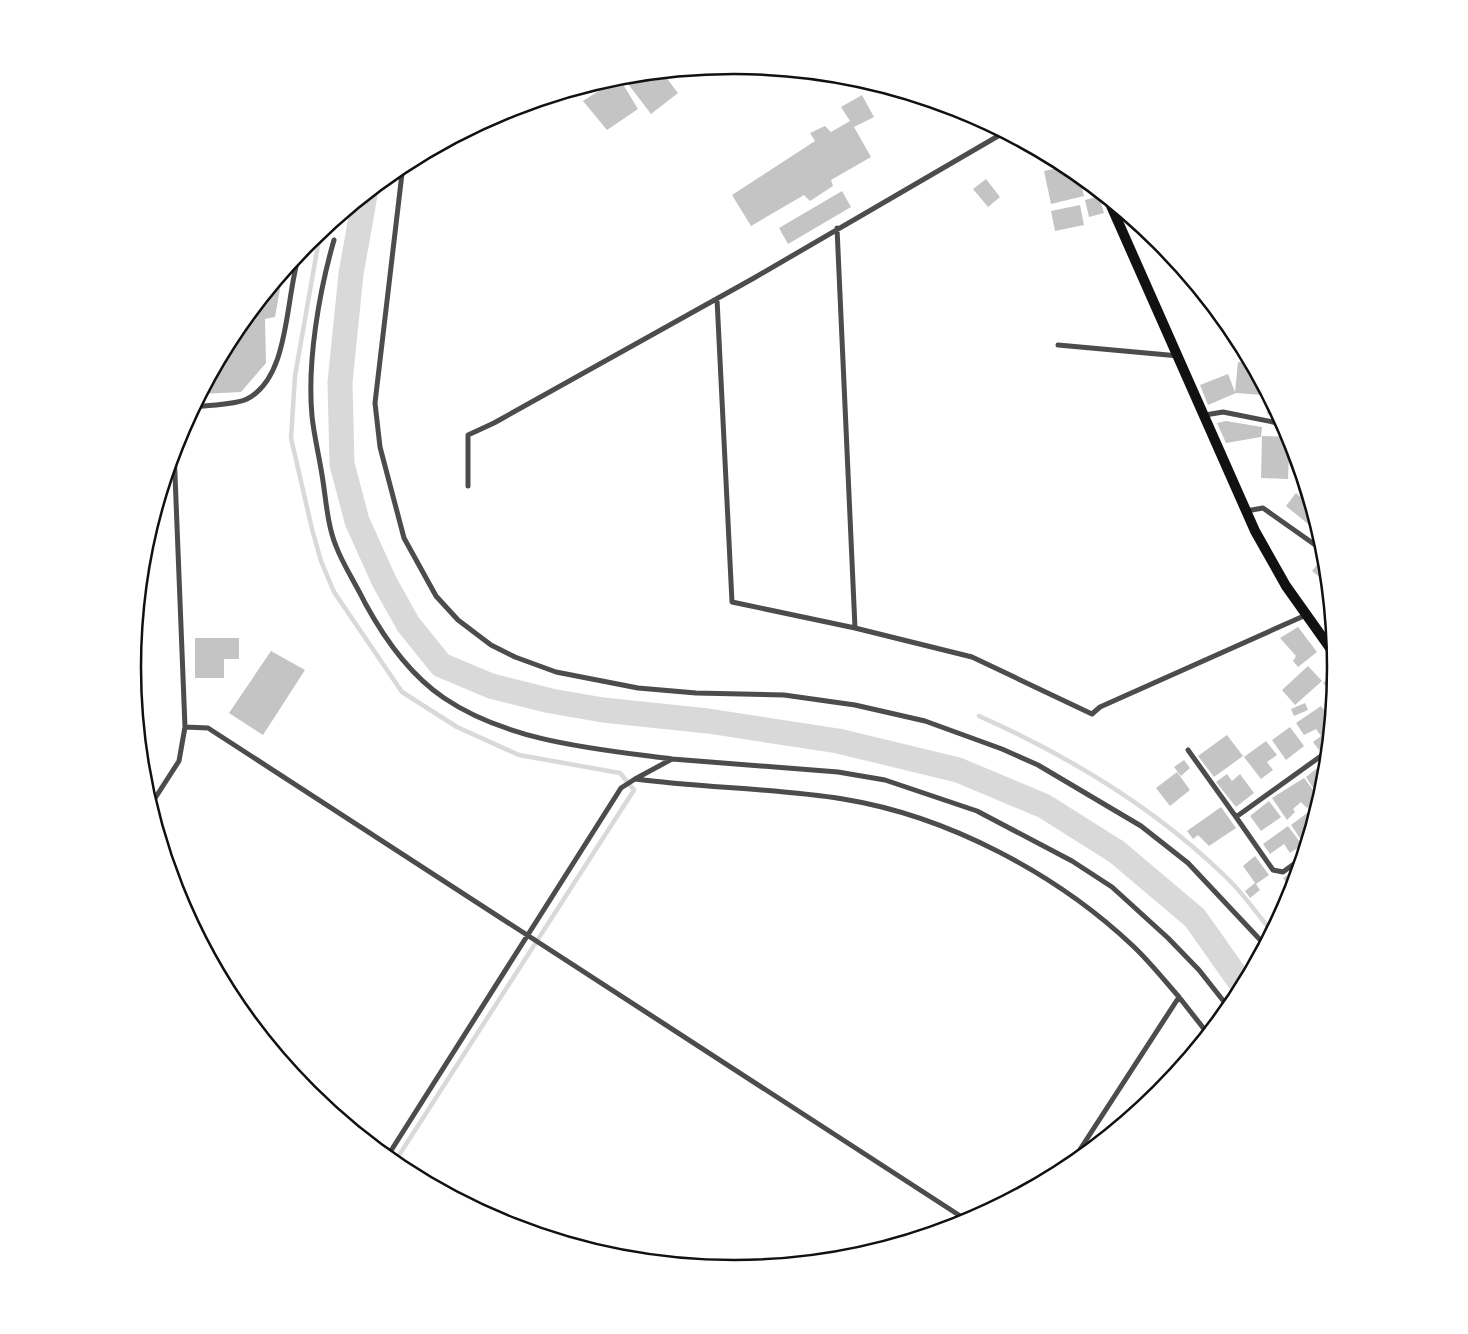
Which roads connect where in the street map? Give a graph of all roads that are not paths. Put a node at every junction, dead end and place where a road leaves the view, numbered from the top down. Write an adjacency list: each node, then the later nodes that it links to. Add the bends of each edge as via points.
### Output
1 (998, 136): 4 (street)
2 (402, 176): 29 (street, via 376,403 380,447 404,538 436,596 458,620 491,645 556,672 638,688 784,695 855,705 925,721 1002,749 1046,770 1141,826 1188,864)
3 (1114, 212): 9 (main road)
4 (837, 228): 7 (street); 18 (street)
5 (334, 240): 23 (street, via 323,280 312,369 312,415 336,545 376,624 395,651 443,698 477,716 530,735 615,752)
6 (294, 270): 10 (street, via 283,338 272,373 262,390 245,400)
7 (718, 298): 14 (street, via 494,423 468,434); 18 (street, via 732,602)
8 (1058, 345): 9 (street)
9 (1179, 356): 11 (main road)
10 (202, 406)
11 (1205, 415): 12 (street, via 1223,412); 15 (main road)
12 (1274, 422)
13 (175, 469): 20 (street)
14 (468, 486)
15 (1246, 511): 16 (street, via 1263,508); 17 (main road, via 1286,586)
16 (1314, 544)
17 (1307, 615): 18 (street, via 1100,707 1092,714 972,657); 19 (main road)
18 (855, 628)
19 (1326, 643)
20 (185, 727): 25 (street, via 179,761); 28 (street, via 208,728)
21 (1188, 750): 26 (street)
22 (1320, 757): 26 (street)
23 (672, 759): 24 (street); 31 (street, via 857,775 885,780 977,810 1072,861 1112,887 1168,938)
24 (635, 779): 28 (street, via 621,788); 30 (street, via 843,799 905,813 978,841 1065,890 1133,946)
25 (155, 798)
26 (1236, 817): 27 (street, via 1273,870 1283,872)
27 (1294, 864)
28 (526, 935): 34 (street); 35 (street)
29 (1260, 940)
30 (1179, 997): 32 (street); 33 (street)
31 (1224, 1002)
32 (1204, 1029)
33 (1081, 1148)
34 (391, 1151)
35 (960, 1216)

